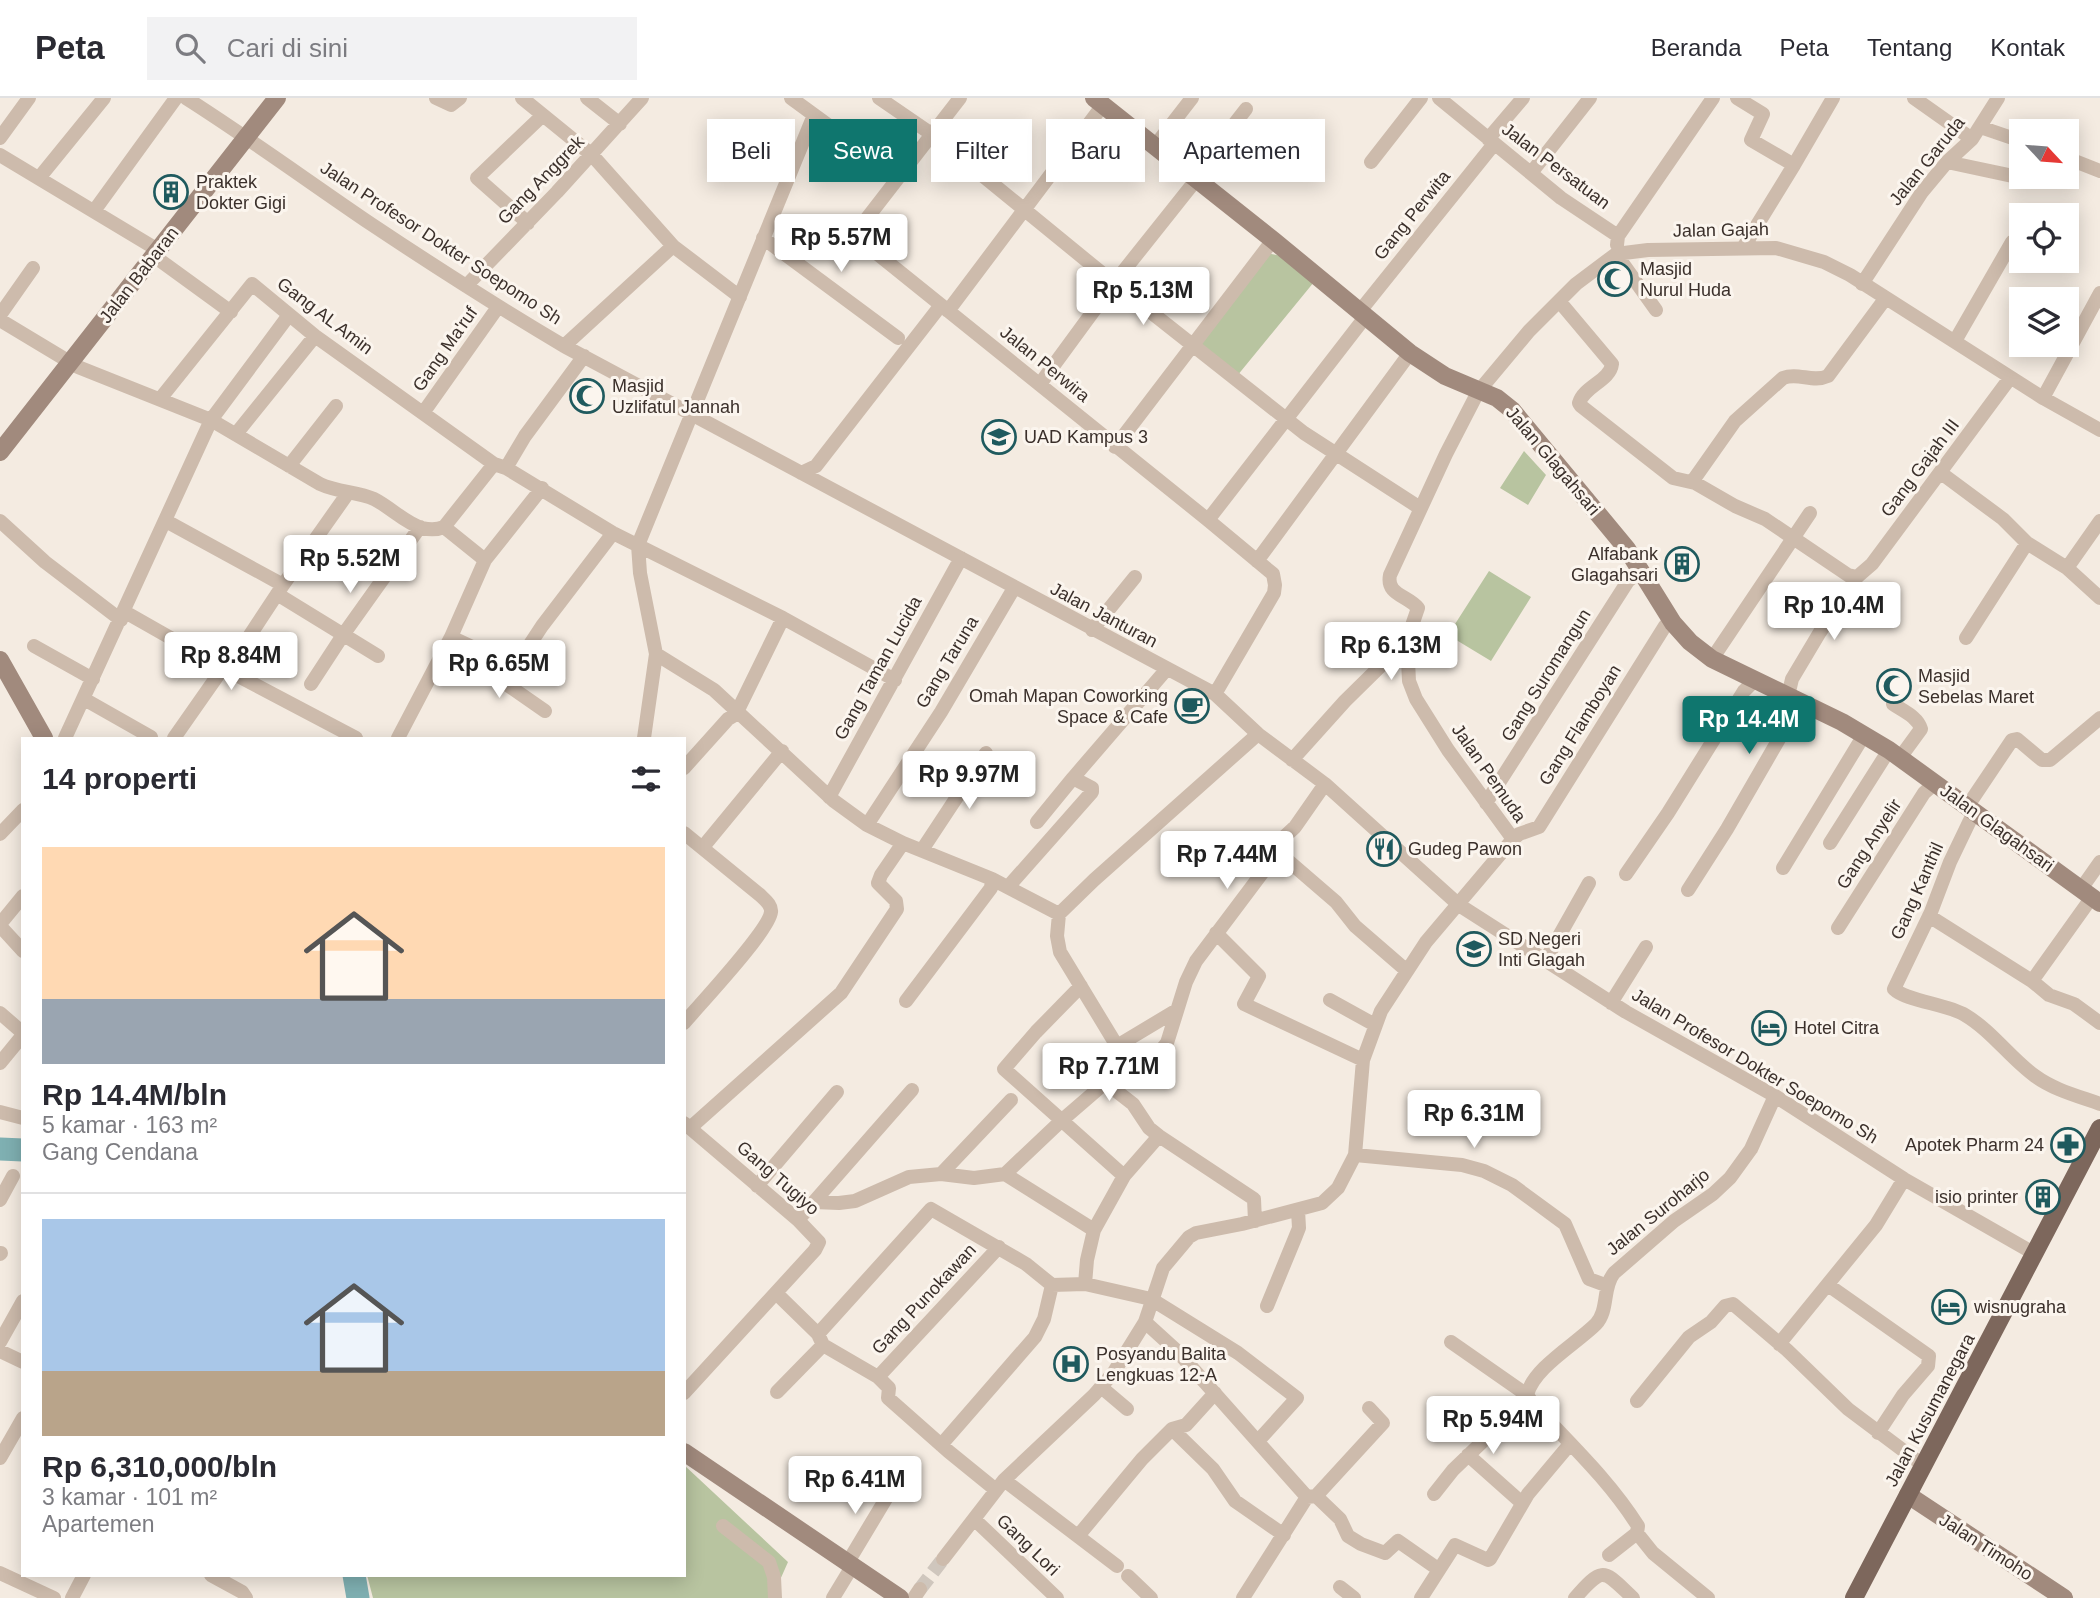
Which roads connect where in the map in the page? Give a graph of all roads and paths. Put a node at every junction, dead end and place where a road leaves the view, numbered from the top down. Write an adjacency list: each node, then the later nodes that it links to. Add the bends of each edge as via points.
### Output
1 (30, 98): 36 (street)
2 (104, 98): 51 (street)
3 (176, 98): 57 (street)
4 (186, 98): 34 (street)
5 (277, 98): 34 (street, Jalan Babaran)
6 (436, 98): 7 (street, via 451,105)
7 (460, 98)
8 (522, 98): 26 (street)
9 (587, 98): 31 (street)
10 (642, 98): 31 (street, Gang Anggrek)
11 (791, 98): 27 (street)
12 (879, 98): 33 (street)
13 (960, 98): 29 (street, Jalan Perwira)
14 (1192, 98): 39 (street)
15 (1421, 98): 44 (street)
16 (1439, 98): 38 (street, Jalan Persatuan)
17 (1523, 98): 38 (street, Gang Perwita)
18 (1713, 98): 59 (street)
19 (1737, 98): 47 (street, via 1763,114 1751,140)
20 (1833, 98): 47 (street)
21 (1914, 98): 32 (street)
22 (1998, 98): 32 (street, Jalan Garuda)
23 (1583, 100): 49 (street)
24 (1101, 101): 39 (street, Jalan Glagahsari); 56 (street)
25 (1246, 109): 30 (street)
26 (543, 115): 43 (street); 58 (street, via 477,178)
27 (814, 115): 28 (street); 60 (street)
28 (819, 119)
29 (945, 119)
30 (1239, 119)
31 (620, 124): 43 (street, Gang Anggrek)
32 (1976, 133): 37 (street); 45 (street, Jalan Garuda)
33 (931, 134)
34 (247, 136): 65 (street, Jalan Babaran); 70 (street, Jalan Profesor Dokter Soepomo Sh)
35 (931, 137): 41 (street, Jalan Perwira)
36 (0, 138)
37 (2009, 139)
38 (1491, 141): 49 (street, Jalan Persatuan); 79 (street, Gang Perwita)
39 (1154, 147): 40 (street, Jalan Glagahsari)
40 (1159, 151)
41 (917, 154)
42 (0, 155): 51 (street)
43 (592, 155): 58 (street, Gang Anggrek); 62 (street)
44 (1371, 162)
45 (1947, 162): 50 (street); 69 (street, Jalan Garuda, via 1922,192)
46 (2079, 163): 48 (street)
47 (1794, 165): 64 (street)
48 (2100, 171)
49 (1531, 173): 59 (street, Jalan Persatuan)
50 (2009, 175)
51 (39, 178): 57 (street)
52 (894, 182): 76 (street, Jalan Perwira, via 854,235)
53 (990, 182): 56 (street)
54 (1192, 182): 68 (street)
55 (1200, 182): 61 (street, Jalan Glagahsari)
56 (1024, 210): 68 (street); 76 (street)
57 (94, 211): 65 (street)
58 (528, 223): 70 (street, Gang Anggrek)
59 (1618, 236): 66 (street)
60 (763, 238): 72 (street); 83 (street)
61 (1273, 240): 79 (street, Jalan Glagahsari); 85 (street)
62 (673, 246): 72 (street); 86 (street)
63 (2009, 247): 84 (street)
64 (1743, 248): 66 (street, Jalan Gajah); 69 (street, Jalan Gajah, via 1798,253)
65 (156, 253): 78 (street); 89 (street, Jalan Babaran)
66 (1616, 254): 74 (street); 77 (street)
67 (33, 268): 81 (street)
68 (1114, 283): 85 (street); 91 (street)
69 (1863, 284): 73 (street, Jalan Gajah)
70 (466, 286): 75 (street, Jalan Profesor Dokter Soepomo Sh)
71 (2100, 293): 93 (street)
72 (740, 297): 97 (street)
73 (1885, 299): 84 (street, Jalan Gajah); 109 (street, via 1828,376 1792,374 1783,378 1735,421)
74 (1559, 301): 92 (street); 109 (street, via 1612,364 1582,395 1581,407 1670,476)
75 (498, 307): 86 (street, Jalan Profesor Dokter Soepomo Sh); 96 (street, Gang Ma'ruf)
76 (945, 308): 91 (street, Jalan Perwira); 107 (street, via 816,466)
77 (1656, 310)
78 (231, 312): 80 (street, Gang AL Amin, via 252,284); 94 (street, Gang AL Amin)
79 (1363, 313): 87 (street, Jalan Glagahsari); 98 (street, Gang Perwita)
80 (289, 315): 82 (street, Gang AL Amin); 99 (street)
81 (0, 317): 89 (street)
82 (315, 335): 96 (street, Gang AL Amin); 101 (street)
83 (898, 338)
84 (1955, 341): 90 (street, Jalan Gajah)
85 (1193, 344): 98 (street); 102 (street)
86 (564, 346): 88 (street, Jalan Profesor Dokter Soepomo Sh)
87 (1410, 353): 92 (street, Jalan Glagahsari); 104 (street)
88 (584, 356): 97 (street, Jalan Profesor Dokter Soepomo Sh); 106 (street)
89 (70, 363): 94 (street); 103 (street, Jalan Babaran)
90 (2010, 378): 93 (street, Jalan Gajah); 108 (street, Gang Gajah III)
91 (1040, 384): 102 (street, Jalan Perwira)
92 (1478, 392): 112 (street); 128 (street, Jalan Glagahsari, via 1513,410)
93 (2043, 398): 100 (street, Jalan Gajah)
94 (160, 399): 99 (street)
95 (336, 406): 105 (street)
96 (423, 413): 106 (street, Gang AL Amin)
97 (692, 414): 107 (street, Jalan Janturan); 123 (street)
98 (1285, 418): 104 (street); 114 (street, Gang Perwita)
99 (211, 420): 101 (street); 116 (street)
100 (2100, 430)
101 (236, 434): 105 (street)
102 (1115, 447): 114 (street, Jalan Perwira)
103 (0, 452)
104 (1336, 455): 112 (street); 126 (street)
105 (289, 466): 111 (street)
106 (500, 466): 110 (street, Gang AL Amin); 119 (street)
107 (802, 473): 124 (street, Jalan Janturan)
108 (1941, 473): 122 (street); 130 (street, Gang Gajah III, via 1867,571)
109 (1692, 482): 121 (street)
110 (542, 488): 120 (street, Gang AL Amin); 125 (street)
111 (348, 493): 118 (street, via 382,503); 132 (street)
112 (1420, 508): 141 (street, Jalan Pemuda, via 1389,582 1394,592 1418,608)
113 (1810, 513): 121 (street)
114 (1208, 520): 126 (street, Jalan Perwira)
115 (0, 521): 134 (street, via 45,562)
116 (166, 521): 132 (street); 134 (street)
117 (2100, 521): 127 (street)
118 (420, 527): 119 (street); 138 (street)
119 (444, 527): 125 (street)
120 (613, 533): 123 (street, Gang AL Amin); 147 (street)
121 (1792, 538): 130 (street); 145 (street)
122 (2027, 543): 127 (street); 140 (street)
123 (638, 545): 135 (street, Gang AL Amin); 143 (street)
124 (961, 558): 131 (street, Jalan Janturan); 151 (street, Gang Taman Lucida)
125 (485, 560): 139 (street)
126 (1257, 561): 154 (street, Jalan Perwira, via 1273,574 1274,593)
127 (2067, 568): 133 (street)
128 (1642, 570): 136 (street, Jalan Glagahsari); 180 (street, Gang Suromangun, via 1628,581)
129 (1135, 577): 137 (street)
130 (1857, 577): 155 (street, Gang Gajah III, via 1800,664 1792,680)
131 (1014, 588): 137 (street, Jalan Janturan); 184 (street, Gang Taruna)
132 (280, 590): 138 (street); 148 (street)
133 (2100, 598)
134 (123, 616): 148 (street); 150 (street)
135 (783, 618): 151 (street, Gang AL Amin); 159 (street)
136 (1673, 623): 145 (street, Jalan Glagahsari); 187 (street, Gang Flamboyan, via 1665,626 1539,827)
137 (1092, 630): 149 (street, Jalan Janturan)
138 (343, 635): 144 (street); 153 (street)
139 (451, 637): 147 (street); 168 (street)
140 (1966, 638)
141 (1407, 640): 173 (street); 180 (street, Jalan Pemuda, via 1409,681 1416,699)
142 (34, 646): 150 (street)
143 (656, 654): 159 (street, via 714,690); 169 (street)
144 (378, 656)
145 (1712, 659): 152 (street, Jalan Glagahsari)
146 (0, 660): 163 (street)
147 (515, 667): 158 (street, via 509,686)
148 (225, 669): 166 (street); 167 (street)
149 (1166, 670): 154 (street, Jalan Janturan); 176 (street)
150 (93, 679): 156 (street)
151 (895, 680): 179 (street, Gang Taman Lucida)
152 (1754, 681): 155 (street, Jalan Glagahsari); 195 (street)
153 (311, 684)
154 (1215, 694): 161 (street, Jalan Janturan)
155 (1794, 698): 162 (street, Jalan Glagahsari); 199 (street, Gang Gajah III, via 1727,829)
156 (84, 699): 164 (street); 165 (street)
157 (1893, 704): 174 (street, via 1918,720 1921,729 1902,755)
158 (545, 712)
159 (737, 712): 171 (street); 175 (street)
160 (2100, 718): 181 (street, Gang Kanthil, via 2050,760 2042,760 2017,739 2012,740)
161 (1258, 734): 173 (street, Jalan Janturan); 203 (street)
162 (1864, 735): 170 (street, Jalan Glagahsari); 194 (street)
163 (43, 737)
164 (65, 737)
165 (151, 737)
166 (178, 737)
167 (354, 737)
168 (399, 737)
169 (644, 737)
170 (1889, 750): 174 (street, Jalan Glagahsari); 189 (street)
171 (782, 751): 179 (street); 190 (street)
172 (986, 753): 191 (street)
173 (1292, 760): 178 (street, Jalan Janturan)
174 (1905, 761): 177 (street, Jalan Glagahsari)
175 (686, 766)
176 (1073, 778): 183 (street); 198 (street, via 1092,792)
177 (1935, 783): 181 (street, Jalan Glagahsari); 206 (street, Gang Anyelir, via 1924,793)
178 (1325, 784): 192 (street, via 1281,841); 202 (street, Jalan Janturan)
179 (829, 797): 184 (street)
180 (1486, 803): 187 (street, Jalan Pemuda)
181 (1970, 809): 200 (street, Jalan Glagahsari); 204 (street, Gang Kanthil)
182 (21, 812): 185 (street)
183 (1037, 821)
184 (867, 825): 188 (street)
185 (0, 834)
186 (686, 834): 190 (street)
187 (1513, 839): 202 (street, Gang Flamboyan)
188 (903, 843): 191 (street); 236 (street, via 878,880 896,901 897,909 847,987)
189 (1830, 843)
190 (703, 847): 219 (street, via 760,895 771,912 762,932)
191 (922, 850): 196 (street)
192 (1278, 852): 207 (street); 211 (street)
193 (2100, 862): 200 (street)
194 (1783, 868)
195 (1626, 874)
196 (992, 879): 198 (street); 215 (street, via 991,888)
197 (1589, 883): 210 (street)
198 (1008, 887): 203 (street)
199 (1688, 890)
200 (2091, 896): 212 (street)
201 (21, 899): 205 (street)
202 (1459, 905): 210 (street, Jalan Profesor Dokter Soepomo Sh); 211 (street, Gang Flamboyan)
203 (1059, 914): 213 (street, via 1060,952)
204 (1929, 916): 212 (street); 232 (street, Gang Kanthil, via 1894,989 1963,1014 2034,1075)
205 (0, 925): 209 (street)
206 (1838, 928)
207 (1216, 933): 217 (street, via 1196,961); 225 (street, via 1259,976 1244,1004)
208 (1646, 947): 216 (street)
209 (21, 949)
210 (1545, 961): 216 (street, Jalan Profesor Dokter Soepomo Sh)
211 (1407, 971): 221 (street, Gang Flamboyan)
212 (2032, 981): 220 (street)
213 (1081, 986): 223 (street); 235 (street, via 1004,1069)
214 (1330, 1000): 221 (street)
215 (906, 1001)
216 (1611, 1003): 230 (street, Jalan Profesor Dokter Soepomo Sh)
217 (1177, 1010): 223 (street); 224 (street, via 1163,1050)
218 (0, 1013): 222 (street)
219 (686, 1021)
220 (2100, 1023)
221 (1376, 1025): 225 (street, Gang Flamboyan)
222 (21, 1040): 226 (street)
223 (1117, 1046): 224 (street)
224 (1134, 1058): 227 (street)
225 (1363, 1060): 240 (street, Gang Flamboyan)
226 (0, 1063)
227 (1106, 1083): 235 (street); 238 (street, via 1136,1106)
228 (912, 1090): 248 (street)
229 (837, 1093): 246 (street)
230 (1775, 1096): 245 (street, Jalan Profesor Dokter Soepomo Sh); 258 (street, Jalan Suroharjo, via 1751,1149 1730,1178 1614,1273)
231 (1011, 1100): 241 (street)
232 (2100, 1104)
233 (0, 1112): 234 (street)
234 (21, 1117)
235 (1061, 1121): 242 (street); 244 (street)
236 (687, 1126): 246 (street, Gang Tugiyo)
237 (2100, 1128): 239 (main road, Jalan Kusumanegara)
238 (1159, 1136): 244 (street); 251 (street, via 1254,1199)
239 (2096, 1151): 254 (main road, Jalan Kusumanegara)
240 (1355, 1155): 249 (street, via 1330,1197); 258 (street, via 1462,1165 1512,1185 1565,1224 1589,1279)
241 (941, 1174): 242 (street, via 974,1178); 248 (street, via 909,1177 855,1201)
242 (1005, 1174): 252 (street)
243 (13, 1176): 247 (street)
244 (1124, 1176): 252 (street)
245 (1904, 1179): 254 (street, Jalan Profesor Dokter Soepomo Sh); 257 (street)
246 (757, 1186): 250 (street, Gang Tugiyo)
247 (0, 1200)
248 (814, 1202): 250 (street)
249 (1298, 1210): 251 (street); 262 (street, via 1299,1228)
250 (798, 1220): 259 (street, Gang Tugiyo, via 819,1242)
251 (1255, 1221): 260 (street, via 1189,1237 1163,1268)
252 (1094, 1230): 255 (street)
253 (999, 1247): 256 (street); 264 (street, via 928,1209); 270 (street, Gang Punokawan)
254 (2035, 1254): 288 (main road, Jalan Kusumanegara)
255 (1085, 1284): 256 (street); 260 (street)
256 (1052, 1285): 284 (street, via 1035,1337)
257 (1828, 1285): 267 (street); 281 (street, via 1929,1356 1928,1366)
258 (1608, 1286): 275 (street, Jalan Suroharjo, via 1601,1318 1532,1380)
259 (776, 1293): 264 (street); 272 (street)
260 (1151, 1299): 263 (street); 282 (street, via 1238,1353 1297,1398)
261 (21, 1305): 265 (street)
262 (1267, 1306)
263 (1144, 1322): 271 (street); 274 (street)
264 (820, 1339): 270 (street); 273 (street)
265 (0, 1342)
266 (1451, 1342): 275 (street)
267 (1779, 1344): 276 (street, via 1729,1304 1689,1337); 281 (street)
268 (0, 1351): 269 (street)
269 (21, 1361)
270 (878, 1377): 284 (street, via 889,1388 888,1398)
271 (1101, 1387): 278 (street); 289 (street)
272 (686, 1391)
273 (778, 1392)
274 (1215, 1393): 280 (street, via 1186,1425); 282 (street)
275 (1527, 1396): 283 (street); 286 (street, Jalan Suroharjo)
276 (1637, 1401)
277 (1369, 1408): 293 (street, via 1383,1423)
278 (1127, 1409)
279 (21, 1421): 287 (street)
280 (1172, 1429): 298 (street, via 1213,1469 1235,1501); 299 (street)
281 (1878, 1433): 288 (street)
282 (1258, 1441): 293 (street)
283 (1570, 1444): 294 (street); 297 (street, via 1629,1512 1639,1526)
284 (941, 1445): 289 (street)
285 (686, 1453): 302 (street)
286 (1468, 1455): 291 (street, Jalan Suroharjo); 294 (street)
287 (0, 1458)
288 (1924, 1466): 292 (main road, Jalan Kusumanegara)
289 (1000, 1485): 295 (street); 299 (street)
290 (893, 1487): 302 (street)
291 (1434, 1494)
292 (1908, 1495): 324 (main road, Jalan Kusumanegara); 325 (street, Jalan Timoho)
293 (1312, 1496): 298 (street); 304 (street, via 1340,1519 1348,1536 1360,1544 1385,1553 1398,1541)
294 (1522, 1503): 304 (street, via 1490,1559 1457,1544)
295 (974, 1519): 301 (street); 316 (street, Gang Lori)
296 (723, 1526): 313 (street, via 769,1562)
297 (1637, 1533): 300 (street); 323 (street, via 1653,1553)
298 (1284, 1535): 318 (street)
299 (1077, 1536): 303 (street)
300 (1609, 1555)
301 (943, 1559)
302 (850, 1564): 314 (street); 315 (street)
303 (1116, 1566)
304 (1438, 1570): 320 (street)
305 (0, 1573): 310 (street)
306 (1128, 1576): 317 (street)
307 (82, 1577): 311 (street)
308 (215, 1577): 312 (street)
309 (1340, 1587): 319 (street)
310 (54, 1598)
311 (72, 1598)
312 (247, 1598)
313 (775, 1598)
314 (833, 1598)
315 (900, 1598)
316 (1057, 1598)
317 (1151, 1598)
318 (1243, 1598)
319 (1354, 1598)
320 (1421, 1598)
321 (1575, 1598): 322 (street, via 1595,1575 1605,1574)
322 (1633, 1598)
323 (1709, 1598)
324 (1853, 1598)
325 (2064, 1598)

